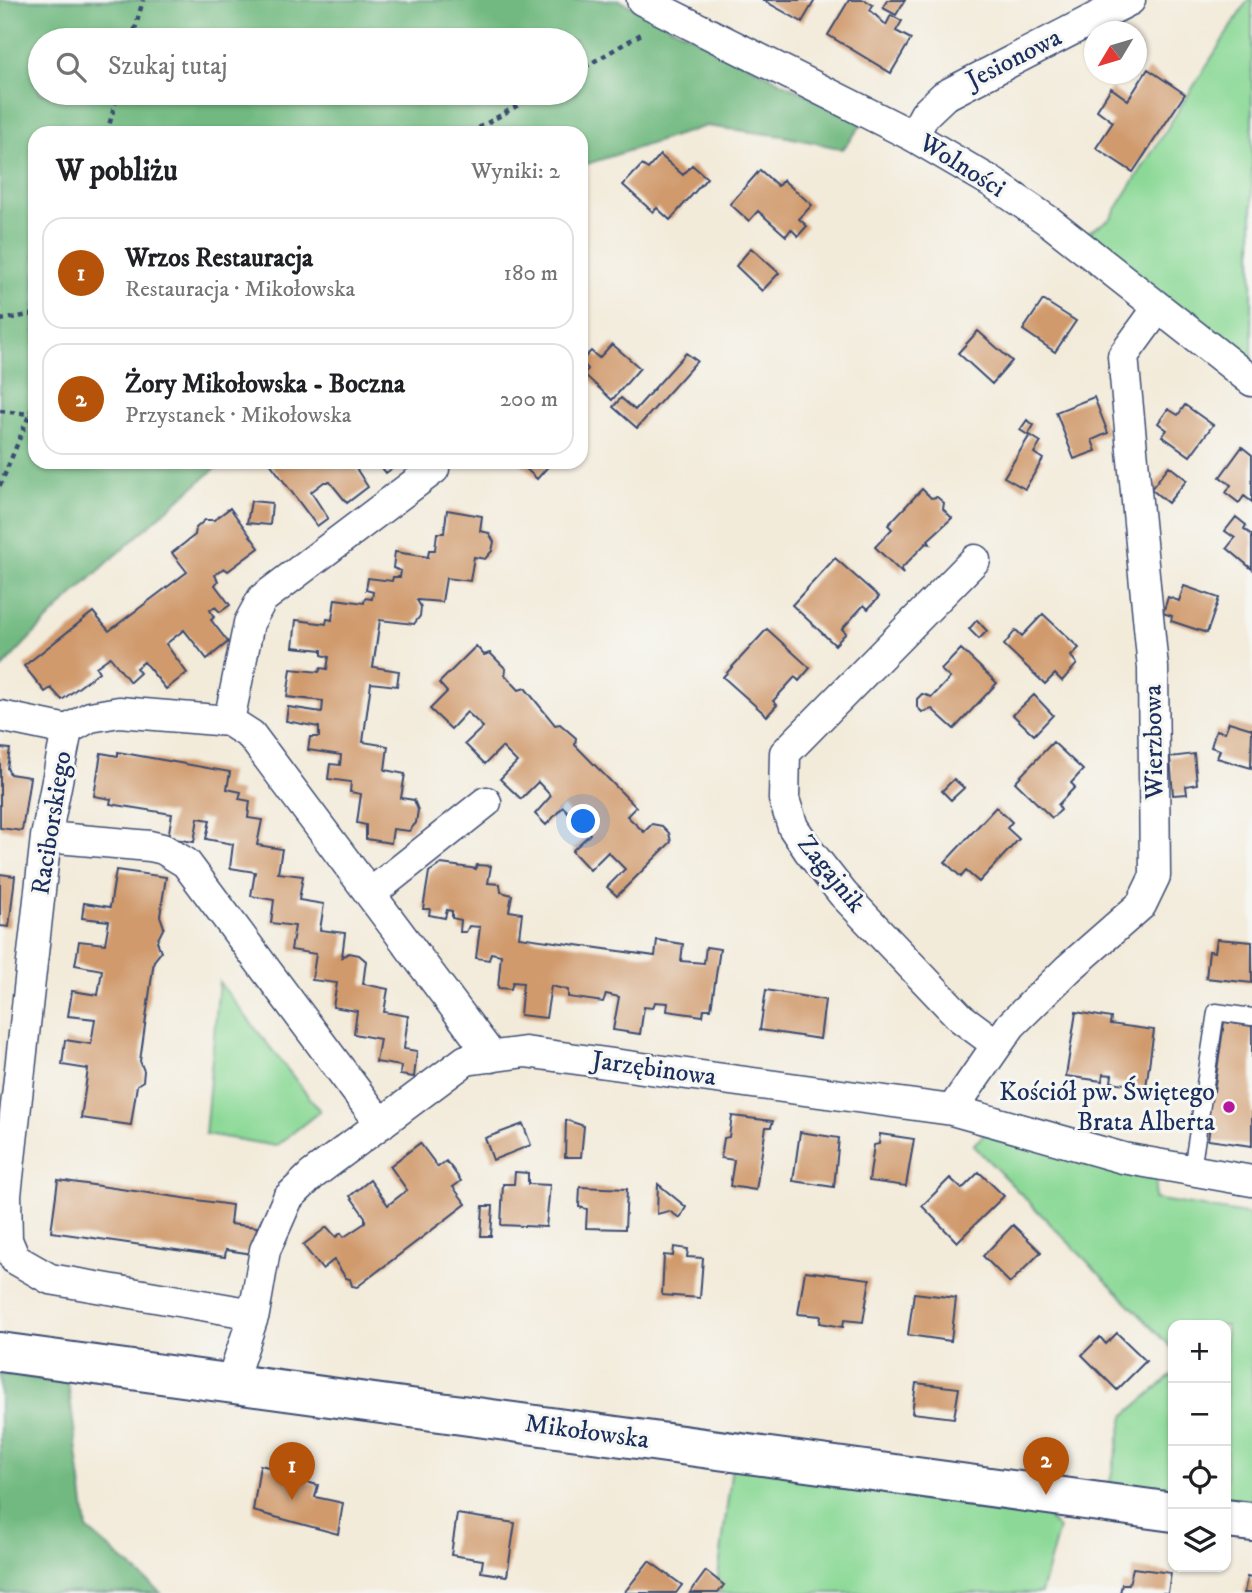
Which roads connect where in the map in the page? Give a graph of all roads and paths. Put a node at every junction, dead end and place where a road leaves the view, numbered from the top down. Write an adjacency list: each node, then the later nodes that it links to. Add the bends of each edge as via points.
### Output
1 (142, 0): 5 (path)
2 (642, 0): 4 (street, Wolności)
3 (1130, 0): 11 (street, Jesionowa, via 944,96 925,114)
4 (674, 15): 6 (path); 11 (street, Wolności)
5 (135, 28)
6 (588, 65)
7 (115, 105): 9 (path)
8 (519, 105): 10 (path)
9 (109, 126)
10 (482, 126)
11 (913, 135): 12 (street, Wolności, via 1050,222)
12 (1158, 308): 15 (street, Wolności); 29 (street, Wierzbowa, via 1123,356 1153,668 1155,876 1141,905 1068,970)
13 (28, 315): 14 (path)
14 (0, 320)
15 (1252, 381)
16 (0, 411): 17 (path)
17 (28, 414)
18 (28, 421): 20 (path)
19 (434, 469): 23 (street, via 262,599 249,623)
20 (0, 486)
21 (975, 560): 29 (street, Zagajnik, via 785,752 784,799 793,827 843,894 961,1018)
22 (0, 716): 24 (street)
23 (229, 721): 24 (street, Raciborskiego, via 119,712 90,717); 27 (street, via 251,735)
24 (66, 730): 26 (street, Raciborskiego)
25 (486, 802): 27 (street)
26 (46, 837): 32 (street, via 150,846 186,863); 35 (street, Raciborskiego, via 6,1195 7,1240 15,1259 50,1279)
27 (370, 894): 30 (street)
28 (1252, 1017): 33 (lane, via 1216,1012)
29 (996, 1044): 31 (street, Wierzbowa)
30 (492, 1057): 31 (street, Jarzębinowa, via 525,1052); 32 (street, Jarzębinowa, via 466,1060)
31 (952, 1110): 33 (street, Jarzębinowa, via 1123,1158)
32 (381, 1124): 35 (street, Jarzębinowa, via 288,1198 265,1250)
33 (1192, 1170): 34 (street, Jarzębinowa)
34 (1252, 1181)
35 (254, 1314): 37 (street, Jarzębinowa)
36 (0, 1352): 37 (street, Mikołowska)
37 (233, 1384): 38 (street, Mikołowska)
38 (1168, 1511)
39 (1231, 1520): 40 (street)
40 (1252, 1522)

